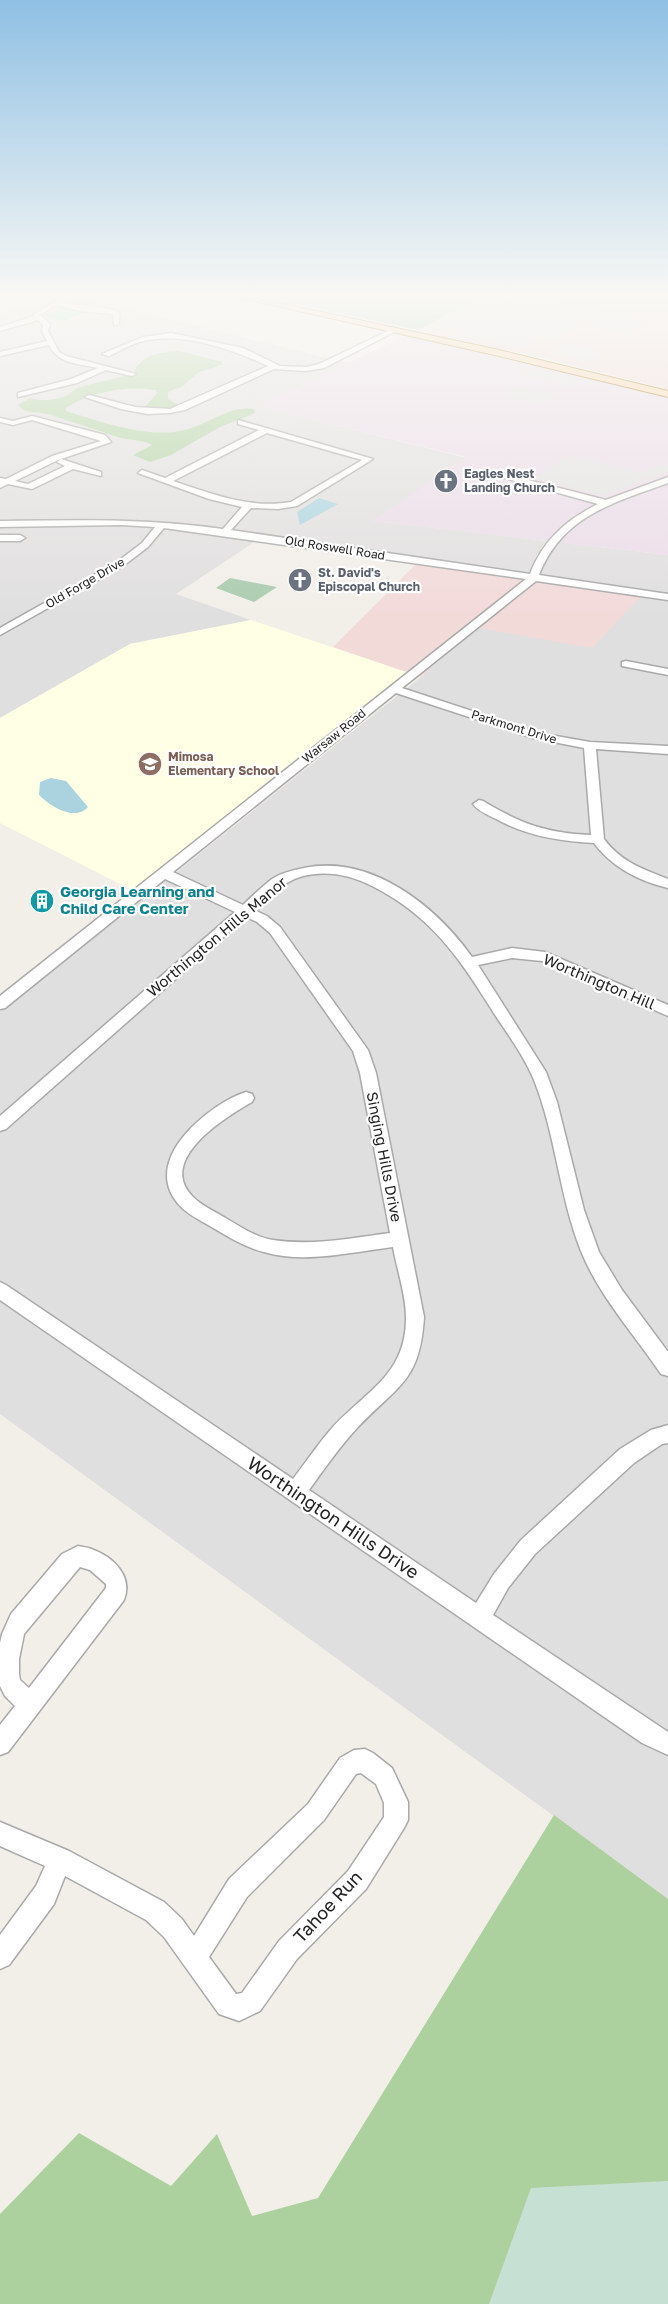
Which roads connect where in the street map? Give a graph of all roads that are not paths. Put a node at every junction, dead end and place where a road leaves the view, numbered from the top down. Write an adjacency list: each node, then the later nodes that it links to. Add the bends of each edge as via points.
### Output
1 (109, 403): 2 (street, via 144,412 170,412)
2 (194, 403)
3 (0, 420): 6 (street, via 13,423 32,418 106,439 107,442 100,445)
4 (241, 422): 5 (street)
5 (266, 430): 12 (street); 16 (street, via 370,459 294,504)
6 (52, 459): 7 (street); 13 (street)
7 (72, 466): 9 (street); 13 (street, via 29,487)
8 (142, 473): 12 (street)
9 (98, 474)
10 (504, 475): 14 (street)
11 (668, 480): 14 (street, Warsaw Road)
12 (166, 481): 15 (street)
13 (2, 482)
14 (606, 503): 23 (street, Warsaw Road, via 579,518 556,537 545,550)
15 (249, 505): 16 (street); 17 (street)
16 (261, 507): 17 (street, via 254,515)
17 (242, 514): 20 (street)
18 (0, 524): 19 (street, Old Roswell Road)
19 (162, 524): 20 (street, Old Roswell Road); 25 (street, Old Forge Drive, via 145,545 120,564)
20 (225, 532): 23 (street, Old Roswell Road, via 241,530)
21 (0, 538): 22 (street)
22 (20, 538)
23 (533, 578): 24 (street, Old Roswell Road); 28 (street, Warsaw Road)
24 (668, 597)
25 (0, 632)
26 (626, 664): 27 (street)
27 (668, 672)
28 (393, 689): 29 (street, Parkmont Drive, via 530,734); 33 (street, Warsaw Road)
29 (590, 745): 30 (street, Parkmont Drive); 32 (street)
30 (668, 750)
31 (479, 804): 32 (street, via 506,822 531,832 561,838)
32 (598, 839): 34 (street, via 608,853 624,866)
33 (164, 873): 35 (street, Singing Hills Drive); 37 (street, Warsaw Road)
34 (668, 884)
35 (245, 910): 36 (street, Worthington Hills Manor, via 277,882 292,874 318,868 343,870 410,900 452,939); 40 (street, Worthington Hills Manor); 41 (street, Singing Hills Drive, via 274,930 360,1050 368,1073)
36 (470, 962): 38 (street, Worthington Hill, via 512,953 545,957); 43 (street, Worthington Hills Manor, via 541,1079 591,1254)
37 (0, 1004)
38 (668, 1011)
39 (246, 1098): 41 (street, via 212,1118 180,1151 175,1178 186,1201 243,1238 273,1248 300,1249)
40 (0, 1125)
41 (400, 1239): 45 (street, Singing Hills Drive, via 415,1317 415,1338 410,1356 395,1383 340,1433)
42 (0, 1290): 45 (street, Worthington Hills Drive)
43 (668, 1368)
44 (668, 1434): 46 (street, via 658,1436 627,1456 528,1547 501,1580)
45 (295, 1492): 46 (street, Worthington Hills Drive)
46 (479, 1618): 49 (street, Worthington Hills Drive)
47 (31, 1704): 47 (street, via 116,1592 114,1577 85,1556 69,1561 12,1633 8,1680 14,1690); 48 (street)
48 (0, 1744)
49 (668, 1744)
50 (0, 1834): 51 (street, Tahoe Run)
51 (60, 1860): 52 (street, via 45,1895); 53 (street, Tahoe Run, via 155,1911 173,1928)
52 (0, 1956)
53 (194, 1958): 53 (street, Tahoe Run, via 228,2005 239,2008 251,2002 288,1950 357,1880 396,1820 396,1802 384,1776 365,1761 348,1766 316,1812 238,1888)

